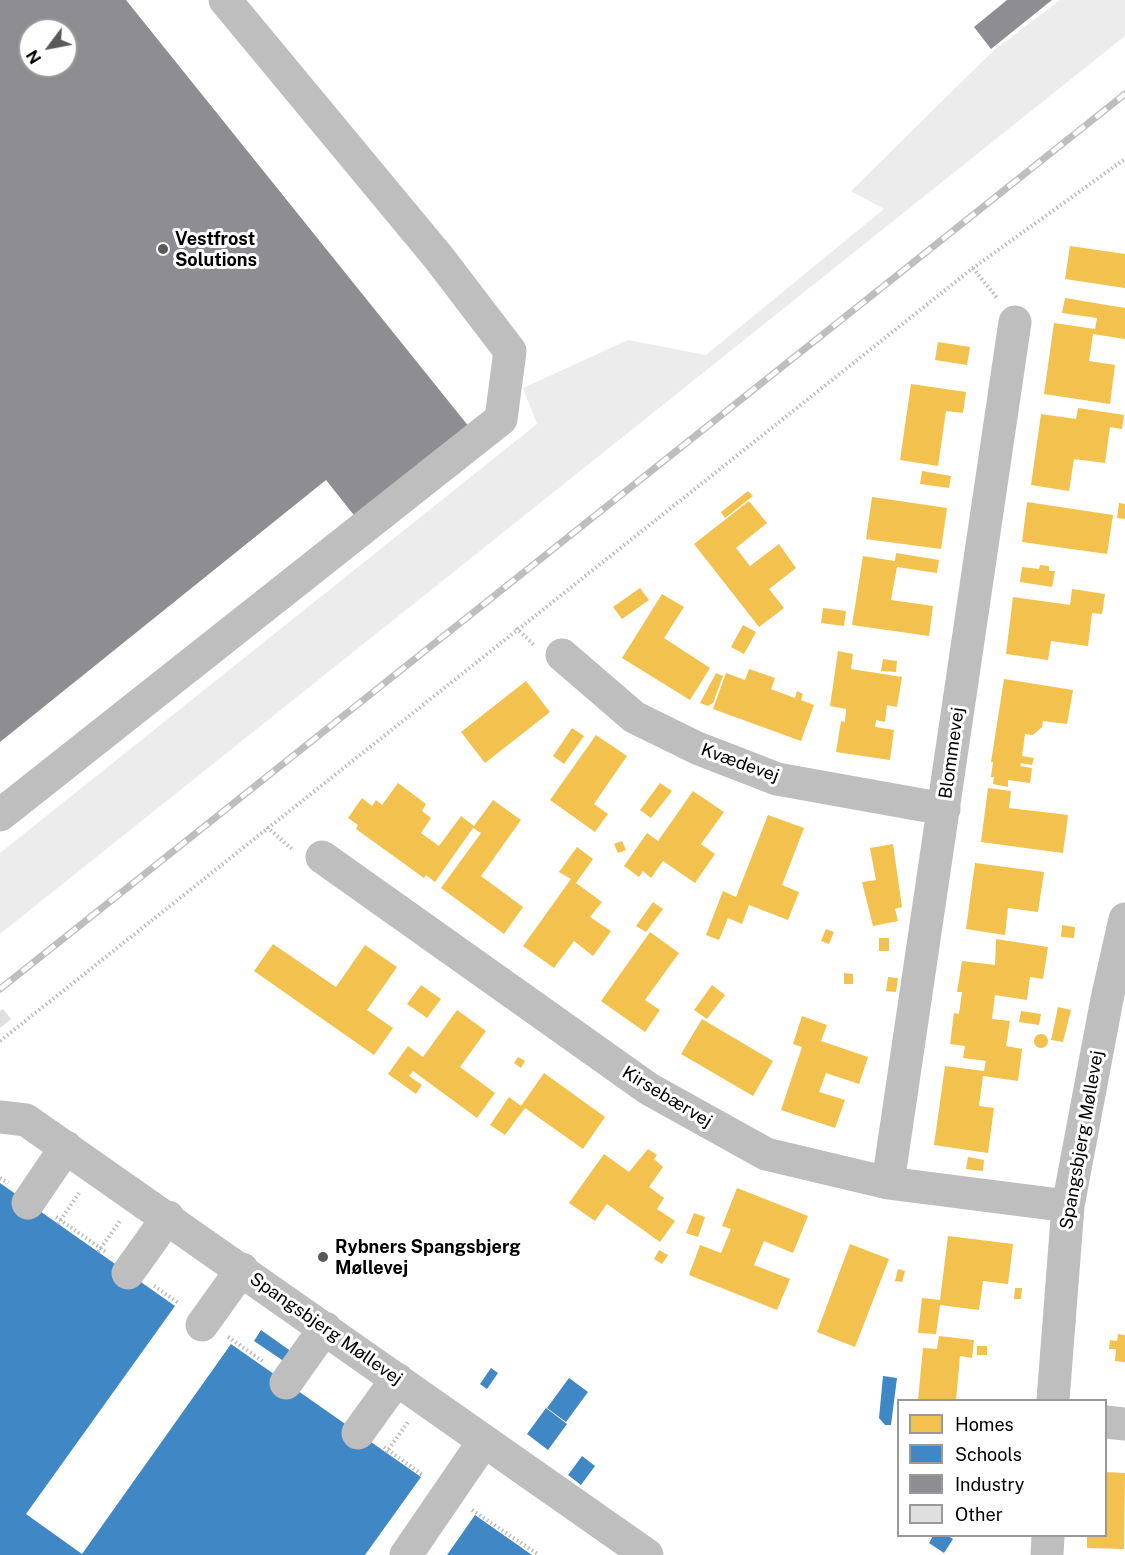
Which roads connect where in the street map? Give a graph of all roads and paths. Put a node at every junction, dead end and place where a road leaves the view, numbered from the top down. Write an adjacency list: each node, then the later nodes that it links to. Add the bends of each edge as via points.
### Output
1 (225, 0): 7 (street, via 439,258 510,351 501,419)
2 (1125, 159): 3 (path)
3 (973, 268): 4 (path); 11 (path)
4 (1016, 322): 6 (street, Blommevej)
5 (562, 655): 6 (street, Kvædevej, via 634,717 697,748 777,779)
6 (944, 809): 14 (street, Blommevej)
7 (0, 815)
8 (322, 856): 14 (street, Kirsebærvej, via 649,1089 766,1154)
9 (1125, 919): 10 (street, Spangsbjerg Møllevej)
10 (1116, 1000): 16 (street, Spangsbjerg Møllevej)
11 (0, 1041)
12 (0, 1117): 13 (street, Spangsbjerg Møllevej, via 26,1120)
13 (66, 1147): 15 (street); 17 (street, Spangsbjerg Møllevej)
14 (888, 1183): 16 (street, Kirsebærvej)
15 (28, 1203)
16 (1068, 1206): 24 (street, Spangsbjerg Møllevej)
17 (168, 1217): 18 (street, Spangsbjerg Møllevej); 19 (street)
18 (242, 1269): 20 (street); 21 (street, Spangsbjerg Møllevej)
19 (128, 1273)
20 (202, 1324)
21 (325, 1328): 22 (street, Spangsbjerg Møllevej); 23 (street)
22 (397, 1379): 27 (street); 28 (street, Spangsbjerg Møllevej)
23 (286, 1383)
24 (1053, 1399)
25 (1107, 1422): 26 (street)
26 (1125, 1424)
27 (358, 1433)
28 (484, 1441): 30 (street); 31 (street, Spangsbjerg Møllevej)
29 (1048, 1537): 32 (street)
30 (406, 1555)
31 (647, 1555)
32 (1047, 1555)

